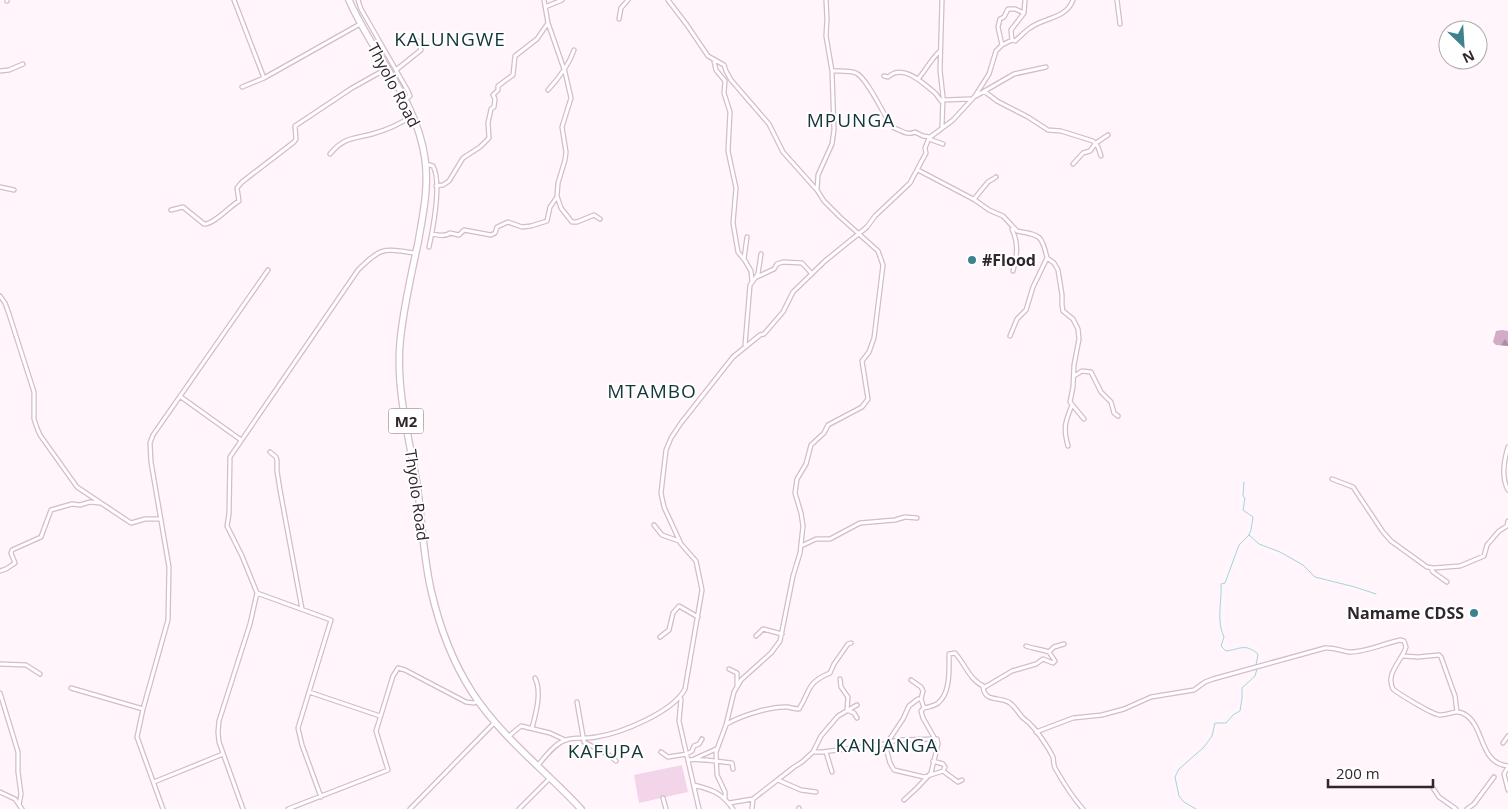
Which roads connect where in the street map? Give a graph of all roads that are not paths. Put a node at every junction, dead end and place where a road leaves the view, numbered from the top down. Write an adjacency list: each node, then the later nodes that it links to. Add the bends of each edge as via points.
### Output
1 (234, 0): 33 (street)
2 (349, 0): 16 (highway, Thyolo Road / M2)
3 (358, 0): 29 (street)
4 (544, 0): 13 (street)
5 (562, 0): 13 (street)
6 (628, 0): 15 (street, via 621,8)
7 (668, 0): 24 (street)
8 (826, 0): 31 (street, via 826,36)
9 (942, 0): 23 (street)
10 (1025, 0): 14 (street)
11 (1073, 0): 19 (street, via 1066,12 1030,27 1015,41)
12 (1117, 0): 18 (street)
13 (545, 7): 17 (street)
14 (1024, 13): 19 (street, via 1011,30); 21 (street, via 1008,9 1000,19 998,27)
15 (619, 19)
16 (360, 23): 27 (highway, Thyolo Road / M2); 33 (street)
17 (548, 23): 28 (street); 53 (street, via 537,39 515,56 513,75 498,86 493,95 489,138 463,158 449,181)
18 (1120, 24)
19 (1012, 40): 21 (street)
20 (418, 41): 29 (street, via 421,50)
21 (1002, 45): 38 (street, via 996,51 990,74)
22 (574, 50): 28 (street)
23 (941, 51): 34 (street); 40 (street)
24 (714, 60): 56 (street, via 724,65 731,80 769,124 783,152); 69 (street, via 716,70 725,81 724,93 730,112 728,151 736,188 733,223 738,252)
25 (23, 64): 30 (street)
26 (1046, 68): 37 (street, via 1014,74)
27 (386, 69): 39 (highway, Thyolo Road / M2); 59 (street, via 295,126 294,142 242,182 237,188 239,201 210,224 204,224 183,207)
28 (564, 69): 36 (street); 57 (street, via 571,98 562,127 566,152)
29 (396, 70): 39 (street, via 410,94)
30 (0, 72)
31 (832, 72): 44 (street, via 854,72 861,77 894,128); 56 (street, via 834,138 820,169)
32 (884, 76): 34 (street, via 888,78 893,73 904,72)
33 (264, 78): 35 (street)
34 (918, 79): 40 (street)
35 (242, 87)
36 (548, 90)
37 (984, 91): 38 (street); 45 (street, via 1048,130 1074,134)
38 (973, 98): 40 (street); 42 (street)
39 (405, 100): 41 (highway, Thyolo Road / M2)
40 (943, 101): 42 (street)
41 (413, 116): 47 (street, via 393,128 356,136 337,146); 49 (highway, Thyolo Road / M2)
42 (942, 128): 44 (street)
43 (1108, 135): 45 (street)
44 (930, 138): 46 (street); 51 (street)
45 (1096, 143): 48 (street); 50 (street)
46 (943, 144)
47 (330, 154)
48 (1101, 156)
49 (426, 164): 53 (street, via 435,169); 66 (highway, Thyolo Road / M2, via 426,199)
50 (1073, 164)
51 (918, 170): 58 (street); 63 (street, via 910,183)
52 (996, 177): 58 (street)
53 (436, 186): 62 (street)
54 (0, 187): 55 (street)
55 (14, 190)
56 (817, 190): 63 (street, via 824,201)
57 (557, 196): 60 (street, via 561,208 572,222 594,215); 62 (street, via 547,221 531,226 522,227 508,222 497,227 491,235 464,230 458,235)
58 (974, 199): 61 (street, via 1003,216)
59 (171, 210)
60 (600, 219)
61 (1010, 224): 68 (street, via 1017,232 1038,236); 71 (street, via 1018,252)
62 (432, 234): 65 (street)
63 (859, 234): 72 (street); 95 (street, via 878,251 883,264 874,338 862,361 868,399 862,407 831,423 811,445 806,464 795,484 803,526)
64 (747, 237): 69 (street)
65 (429, 247)
66 (416, 253): 83 (street, via 379,251 358,270); 123 (highway, Thyolo Road / M2, via 400,347 404,408 431,590 440,625 453,656)
67 (761, 254): 73 (street)
68 (1047, 258): 76 (street, via 1026,310 1017,318); 78 (street, via 1058,270 1063,311 1078,328)
69 (746, 262): 74 (street)
70 (268, 270): 79 (street)
71 (1012, 271)
72 (812, 274): 73 (street, via 802,263 782,262); 77 (street, via 793,292 783,312 764,334)
73 (756, 277): 74 (street)
74 (752, 282): 77 (street)
75 (0, 296): 89 (street, via 10,314 34,392 34,419 40,435 77,487)
76 (1010, 336)
77 (745, 346): 94 (street, via 681,423 666,450 662,500)
78 (1074, 376): 80 (street); 81 (street, via 1082,371 1091,372)
79 (181, 396): 83 (street); 91 (street, via 150,443)
80 (1072, 405): 82 (street); 84 (street, via 1064,423)
81 (1118, 416)
82 (1084, 419)
83 (241, 440): 99 (street, via 230,457 227,526)
84 (1068, 446)
85 (1508, 447): 88 (street, via 1504,469)
86 (270, 452): 100 (street, via 277,460)
87 (1332, 479): 96 (street, via 1353,487 1391,541)
88 (1508, 490)
89 (101, 503): 91 (street, via 131,523); 97 (street, via 72,504 51,510 41,537 12,550 15,563)
90 (917, 518): 95 (street, via 860,523 830,539 816,539)
91 (161, 519): 126 (street, via 169,566 168,620)
92 (1508, 521): 96 (street, via 1487,545 1484,556 1460,566)
93 (654, 525): 94 (street, via 662,535)
94 (679, 541): 101 (street, via 696,561 701,579)
95 (801, 546): 102 (street)
96 (1431, 568): 98 (street)
97 (0, 571)
98 (1447, 582)
99 (257, 593): 100 (street); 148 (street, via 219,721 218,737)
100 (302, 609): 119 (street, via 331,620)
101 (698, 617): 104 (street, via 679,606 672,613 669,630); 121 (street)
102 (782, 634): 103 (street, via 763,629); 116 (street, via 771,653)
103 (756, 636)
104 (660, 637)
105 (851, 643): 133 (street, via 830,673 816,679 807,690 799,709 784,707 759,711)
106 (1064, 644): 108 (street)
107 (1026, 646): 108 (street)
108 (1049, 652): 117 (street, via 1053,663 1043,659)
109 (1403, 656): 129 (street, via 1441,657 1455,696); 129 (street, via 1391,677 1393,689 1437,714); 135 (street, via 1406,645 1400,640 1349,652 1326,648 1205,682 1194,690 1151,697 1124,709 1073,718)
110 (0, 664): 112 (street, via 26,665)
111 (729, 669): 116 (street, via 737,673)
112 (40, 674)
113 (535, 678): 134 (street, via 538,684 537,703)
114 (840, 679): 128 (street, via 848,697)
115 (911, 680): 122 (street, via 921,687)
116 (737, 686): 133 (street)
117 (983, 687): 127 (street, via 975,682 962,660 951,653 950,677 944,697 938,704); 135 (street, via 987,696 1008,701)
118 (71, 688): 126 (street)
119 (309, 692): 130 (street); 171 (street, via 298,728)
120 (0, 694): 177 (street, via 18,752)
121 (681, 698): 138 (street, via 638,723); 149 (street, via 679,721)
122 (921, 699): 127 (street); 143 (street, via 909,706)
123 (478, 701): 130 (street, via 466,702 398,668); 132 (highway, Thyolo Road / M2)
124 (576, 702): 138 (street)
125 (857, 705): 128 (street)
126 (143, 708): 165 (street, via 137,737)
127 (924, 708): 140 (street, via 921,711 923,718)
128 (848, 710): 131 (street); 146 (street, via 825,731)
129 (1457, 712): 156 (street, via 1465,714 1476,724 1492,759)
130 (380, 716): 171 (street, via 376,734 388,770)
131 (857, 718)
132 (495, 721): 136 (highway, Thyolo Road / M2); 184 (street)
133 (726, 725): 144 (street)
134 (532, 728): 136 (street, via 519,726); 141 (street)
135 (1036, 732): 190 (street, via 1054,759 1054,766 1070,793)
136 (509, 736): 155 (highway, Thyolo Road / M2)
137 (1508, 736): 142 (street)
138 (583, 739): 141 (street); 152 (street, via 585,744)
139 (702, 739): 149 (street)
140 (935, 739): 143 (street, via 897,740); 153 (street, via 938,744)
141 (565, 740): 155 (street)
142 (1503, 743)
143 (886, 744): 147 (street); 160 (street, via 894,770)
144 (717, 749): 150 (street); 154 (street)
145 (661, 752): 149 (street, via 668,757)
146 (812, 752): 147 (street); 163 (street)
147 (826, 752): 159 (street)
148 (223, 754): 165 (street); 182 (street)
149 (687, 754): 151 (street)
150 (694, 759): 151 (street); 154 (street)
151 (688, 760): 166 (street)
152 (616, 761)
153 (933, 761): 158 (street, via 943,764); 160 (street)
154 (716, 762): 157 (street, via 732,763); 173 (street)
155 (538, 765): 162 (highway, Thyolo Road / M2)
156 (1508, 766): 168 (street, via 1504,774)
157 (733, 769)
158 (943, 771): 160 (street); 164 (street, via 958,782)
159 (832, 772)
160 (928, 775): 175 (street)
161 (1494, 777): 192 (street)
162 (550, 778): 178 (street); 185 (highway, Thyolo Road / M2)
163 (778, 780): 170 (street, via 801,790); 174 (street)
164 (962, 780)
165 (154, 782): 181 (street)
166 (694, 785): 173 (street); 187 (street)
167 (1433, 788): 191 (street, via 1438,797)
168 (1508, 790)
169 (0, 792): 177 (street)
170 (816, 792)
171 (321, 797): 183 (street)
172 (663, 798): 186 (street)
173 (725, 798): 176 (street)
174 (754, 798): 176 (street); 189 (street)
175 (904, 800)
176 (728, 803): 179 (street); 188 (street)
177 (20, 804): 180 (street)
178 (521, 808)
179 (727, 808)
180 (22, 809)
181 (163, 809)
182 (244, 809)
183 (288, 809)
184 (410, 809)
185 (580, 809)
186 (666, 809)
187 (699, 809)
188 (733, 809)
189 (752, 809)
190 (1083, 809)
191 (1456, 809)
192 (1467, 809)

